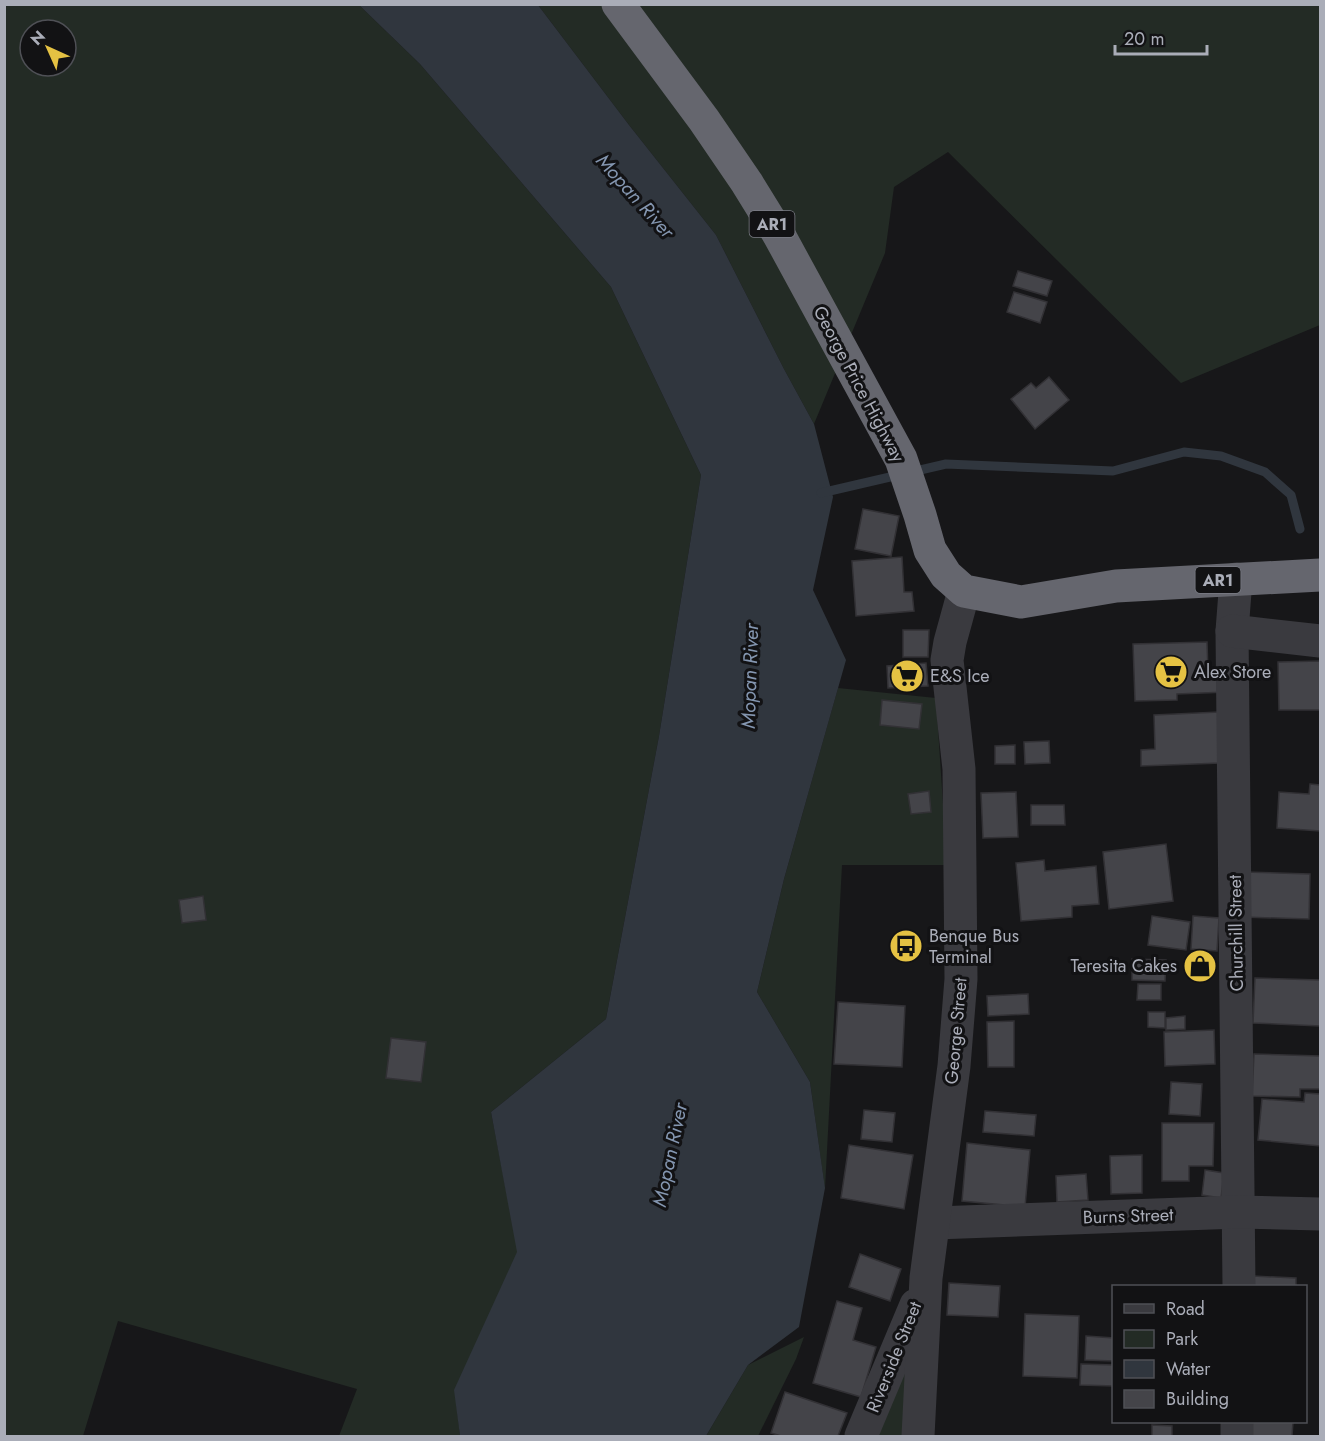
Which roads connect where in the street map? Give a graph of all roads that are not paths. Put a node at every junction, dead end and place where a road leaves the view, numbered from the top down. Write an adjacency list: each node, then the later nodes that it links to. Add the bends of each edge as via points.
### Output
1 (618, 4): 4 (highway, George Price Highway / AR1, via 704,120 779,235 906,473 930,550 945,575)
2 (1320, 575): 3 (highway, AR1)
3 (1236, 579): 4 (highway, AR1, via 1116,586 1021,602); 5 (street, Churchill Street)
4 (964, 591): 9 (street, George Street, via 947,660 959,769 962,979)
5 (1232, 631): 6 (street); 7 (street, Churchill Street)
6 (1320, 641)
7 (1239, 1212): 8 (street, Burns Street); 9 (street, Burns Street); 11 (street, Churchill Street)
8 (1320, 1214)
9 (935, 1223): 10 (street, George Street)
10 (926, 1278): 12 (street, Riverside Street); 13 (street, George Street)
11 (1239, 1285)
12 (861, 1437)
13 (918, 1437)

